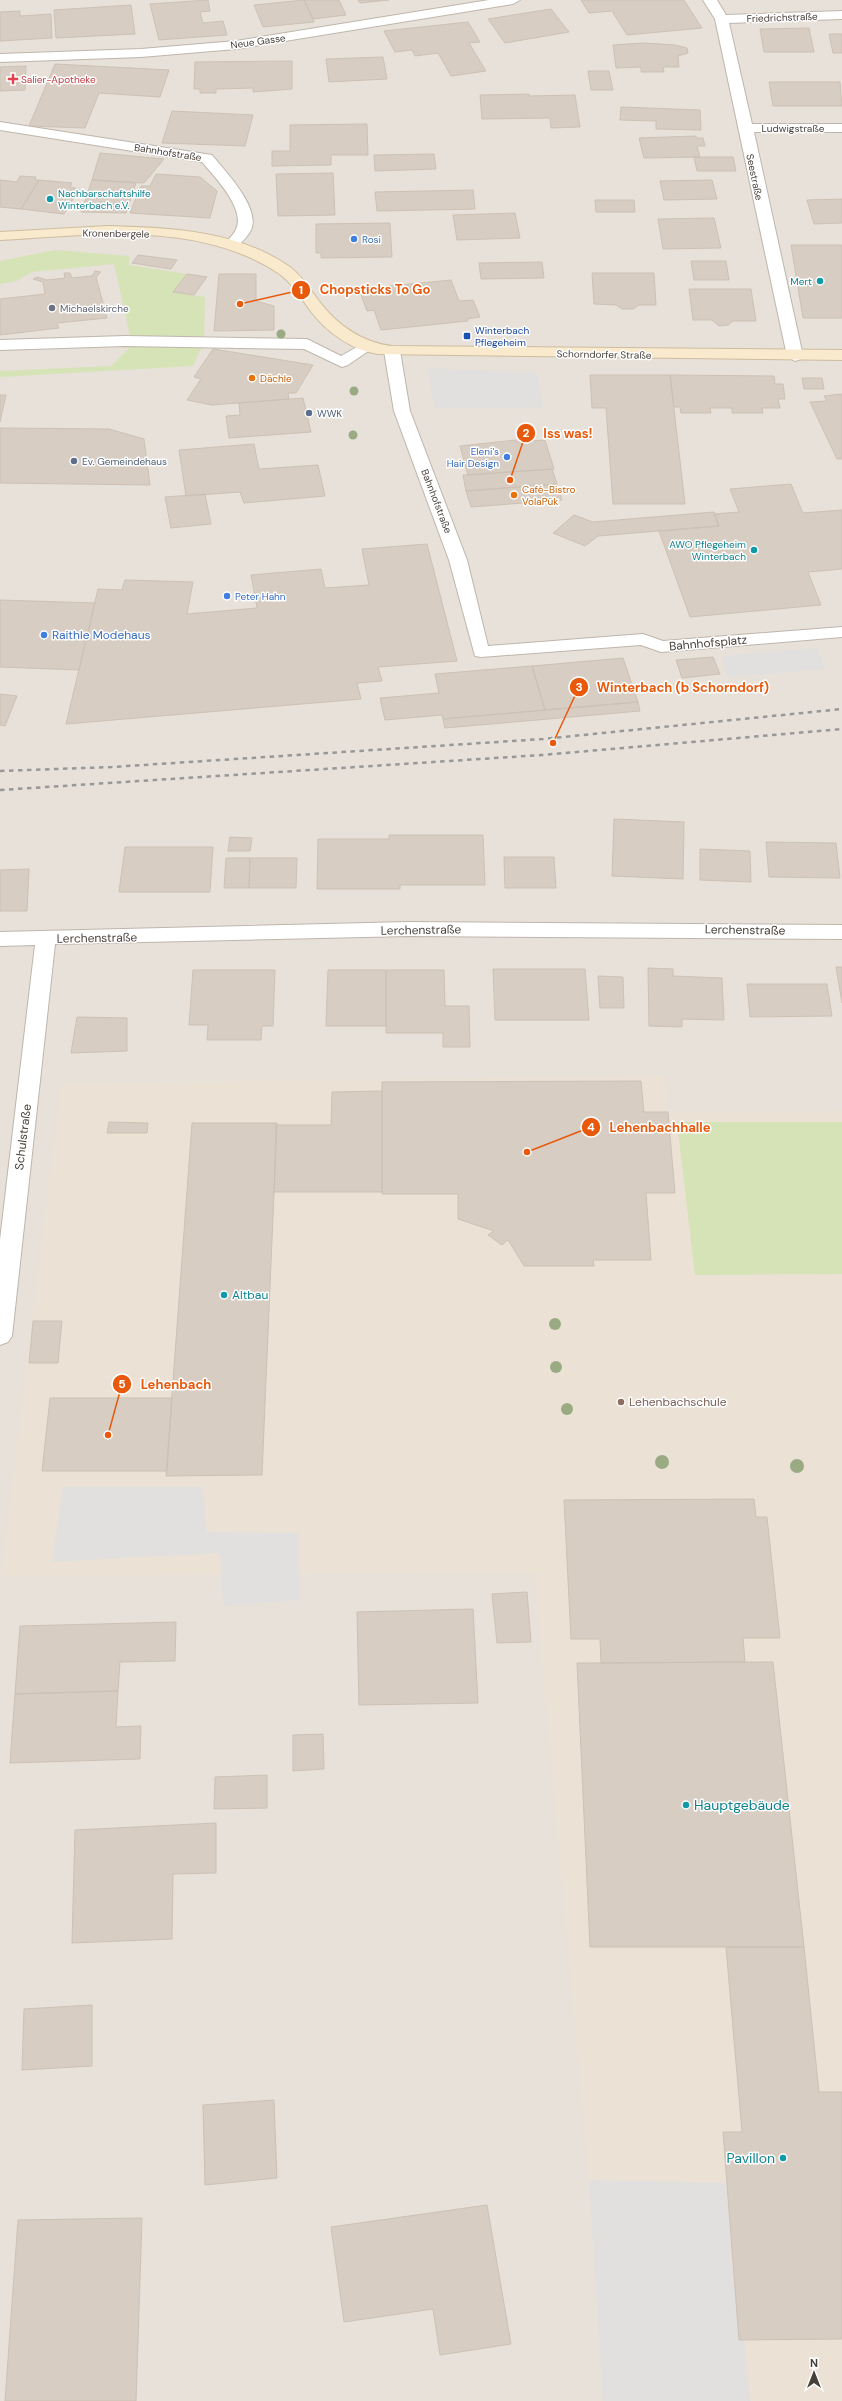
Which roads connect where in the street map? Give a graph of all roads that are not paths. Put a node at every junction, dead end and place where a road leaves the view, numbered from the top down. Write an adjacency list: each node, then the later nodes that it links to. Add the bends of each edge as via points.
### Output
1 (514, 0): 5 (street, Neue Gasse, via 236,45 141,53)
2 (710, 0): 4 (street, Seestraße)
3 (842, 15): 4 (street, Friedrichstraße)
4 (722, 19): 7 (street, Seestraße)
5 (0, 58)
6 (0, 126): 10 (street, Bahnhofstraße, via 207,158 236,194 246,218 244,230)
7 (745, 128): 8 (street, Ludwigstraße); 15 (street, Seestraße)
8 (842, 128)
9 (0, 236): 10 (street, Kronenbergele, via 107,231 168,234)
10 (232, 244): 12 (street, via 249,249 285,270 301,286 326,319)
11 (0, 345): 12 (street, via 125,342 307,344 342,362)
12 (366, 346): 13 (street, Schorndorfer Straße)
13 (392, 351): 15 (street, Schorndorfer Straße); 17 (street, Bahnhofstraße, via 402,411 458,560)
14 (842, 355): 15 (street, Schorndorfer Straße)
15 (795, 356)
16 (842, 632): 17 (street, Bahnhofsplatz, via 661,647 644,639)
17 (481, 652)
18 (842, 932): 20 (street, Lerchenstraße, via 410,929)
19 (0, 939): 20 (street, Lerchenstraße)
20 (46, 939): 21 (street, Schulstraße)
21 (0, 1336)

